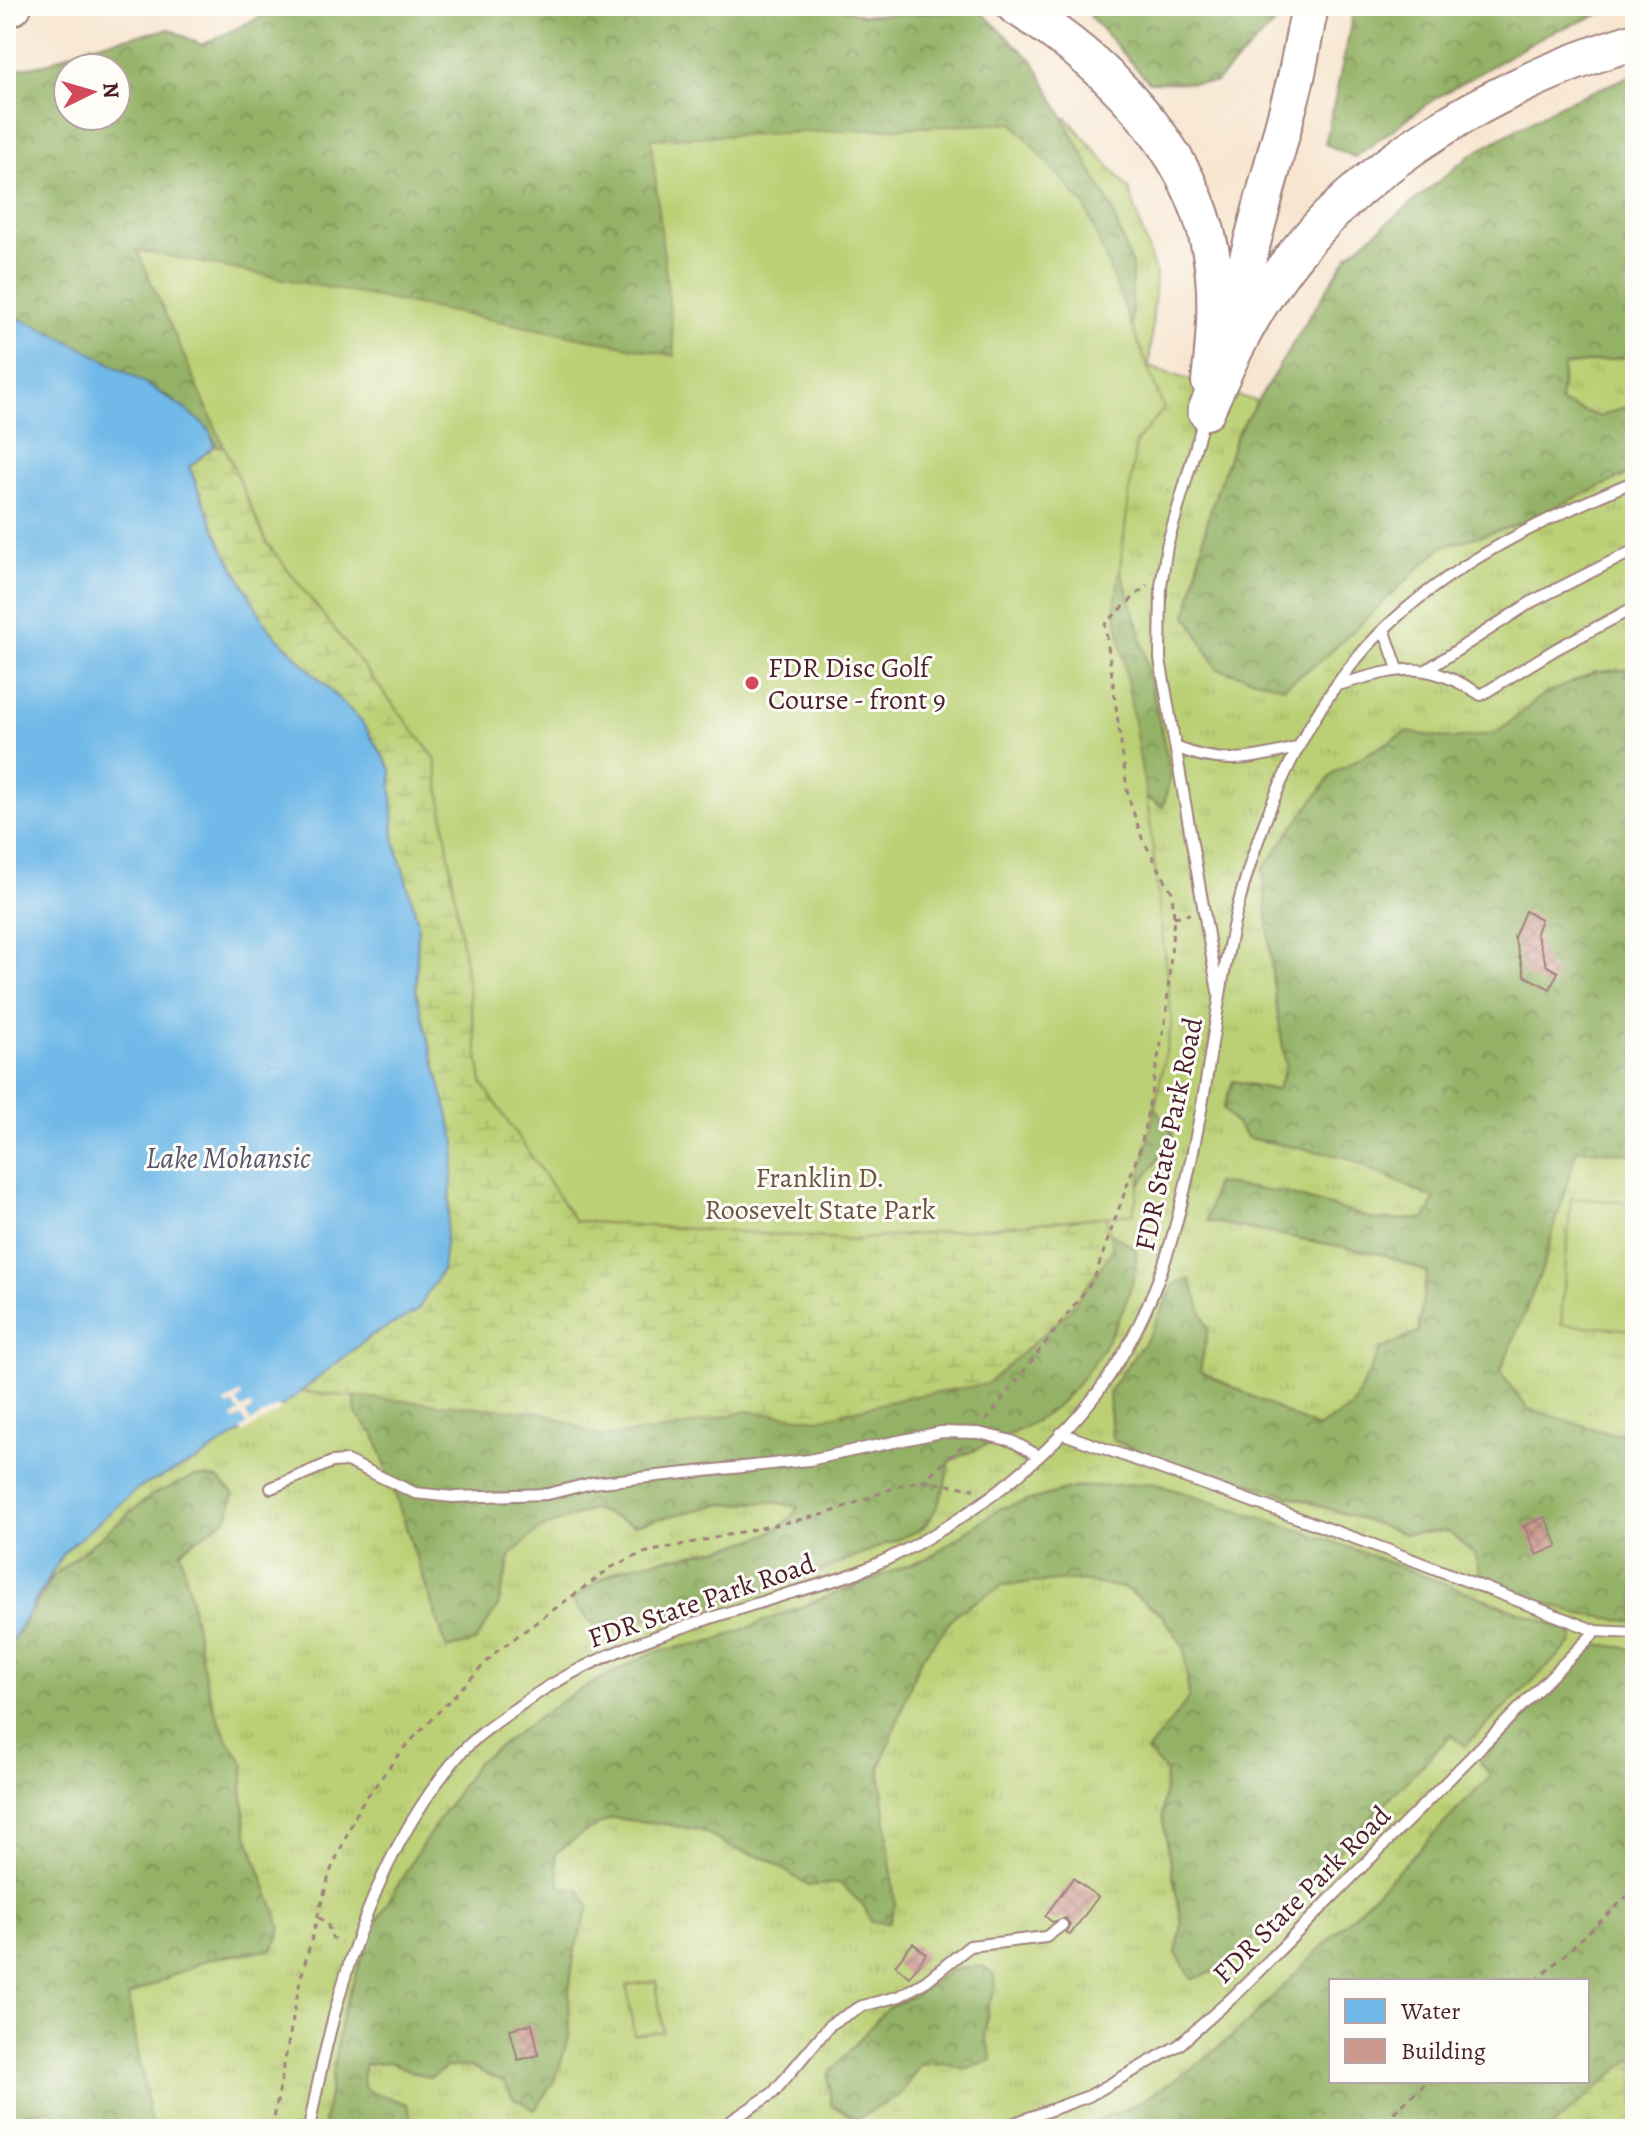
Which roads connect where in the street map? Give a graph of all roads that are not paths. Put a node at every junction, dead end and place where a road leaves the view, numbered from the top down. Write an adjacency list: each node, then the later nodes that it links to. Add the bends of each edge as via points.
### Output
1 (13, 6): 4 (highway)
2 (1015, 6): 6 (highway, via 1122,93 1187,180 1205,227 1214,273)
3 (1310, 6): 6 (highway, via 1290,103)
4 (6, 9)
5 (1635, 41): 6 (highway, via 1554,71 1482,106 1366,183 1276,279 1241,336)
6 (1206, 411): 15 (lane, FDR State Park Road, via 1177,504 1164,569 1160,659 1169,725)
7 (1635, 481): 10 (lane, FDR State Park Road, via 1488,553)
8 (1635, 550): 12 (lane, via 1533,601)
9 (1635, 607): 12 (lane, via 1481,695)
10 (1384, 629): 11 (lane); 13 (lane, FDR State Park Road)
11 (1398, 669): 12 (lane); 13 (lane)
12 (1428, 669)
13 (1337, 685): 14 (lane, FDR State Park Road)
14 (1299, 747): 15 (lane, via 1235,761); 16 (lane, FDR State Park Road, via 1238,907)
15 (1178, 748): 16 (lane, FDR State Park Road)
16 (1220, 1006): 17 (lane, FDR State Park Road, via 1182,1210 1163,1273 1139,1329 1097,1393)
17 (1061, 1433): 18 (lane, FDR State Park Road); 20 (lane)
18 (1039, 1456): 19 (lane, via 1012,1441 941,1432 809,1460 592,1483 548,1494 415,1493 347,1461 332,1462); 23 (lane, FDR State Park Road, via 910,1548 859,1572 631,1643 529,1698 484,1731 424,1801 373,1896 353,1947)
19 (271, 1488)
20 (1596, 1631): 21 (lane); 25 (lane, FDR State Park Road, via 1179,2045 1089,2096)
21 (1635, 1633)
22 (1062, 1925): 24 (lane, via 1046,1937 970,1946 900,1996 862,2006 831,2024 773,2093)
23 (309, 2129)
24 (719, 2129)
25 (998, 2129)

